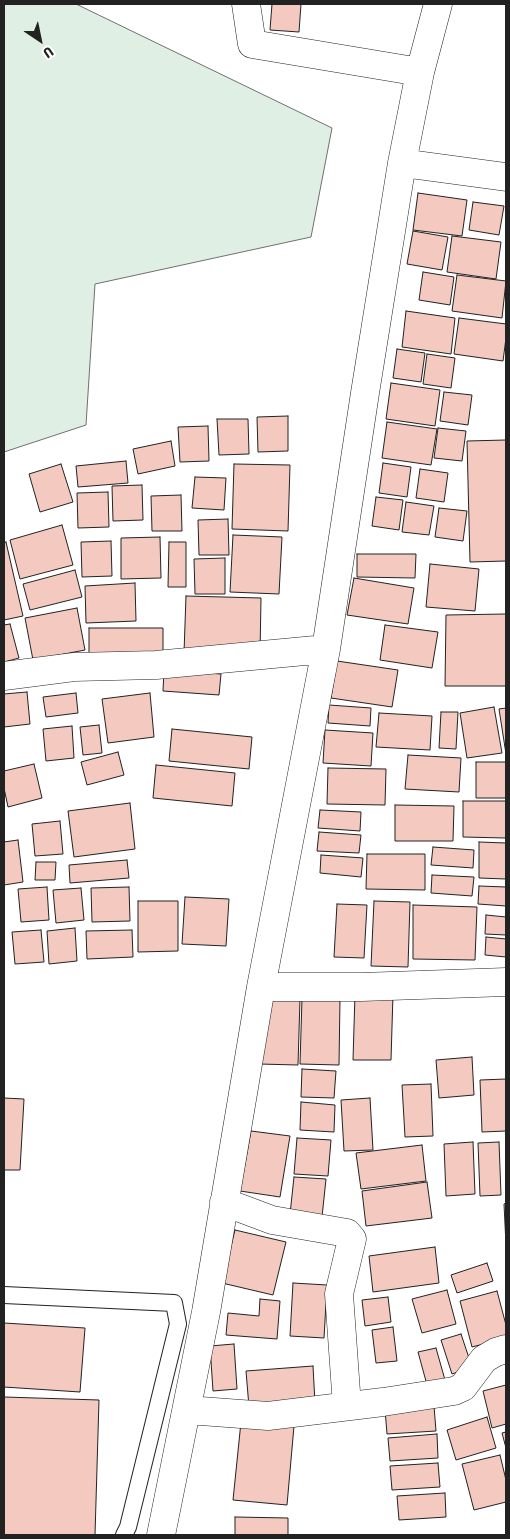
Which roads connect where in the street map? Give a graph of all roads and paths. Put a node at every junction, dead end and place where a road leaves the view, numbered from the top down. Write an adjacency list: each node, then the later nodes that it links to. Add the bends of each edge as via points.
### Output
1 (246, 4): 3 (street, via 252,44)
2 (438, 4): 3 (street)
3 (420, 72): 4 (street)
4 (402, 163): 5 (street); 6 (street)
5 (506, 177)
6 (326, 649): 7 (street, via 156,665 74,667); 9 (street)
7 (4, 676)
8 (506, 982): 9 (street)
9 (261, 987): 10 (street)
10 (224, 1202): 13 (street, via 272,1220 347,1233 352,1239 339,1294); 14 (street)
11 (4, 1295): 15 (lane, via 174,1303 178,1324)
12 (506, 1349): 13 (street, via 484,1359 463,1387 454,1391)
13 (347, 1406): 14 (street, via 268,1416)
14 (187, 1410): 16 (street)
15 (124, 1535)
16 (161, 1535)

